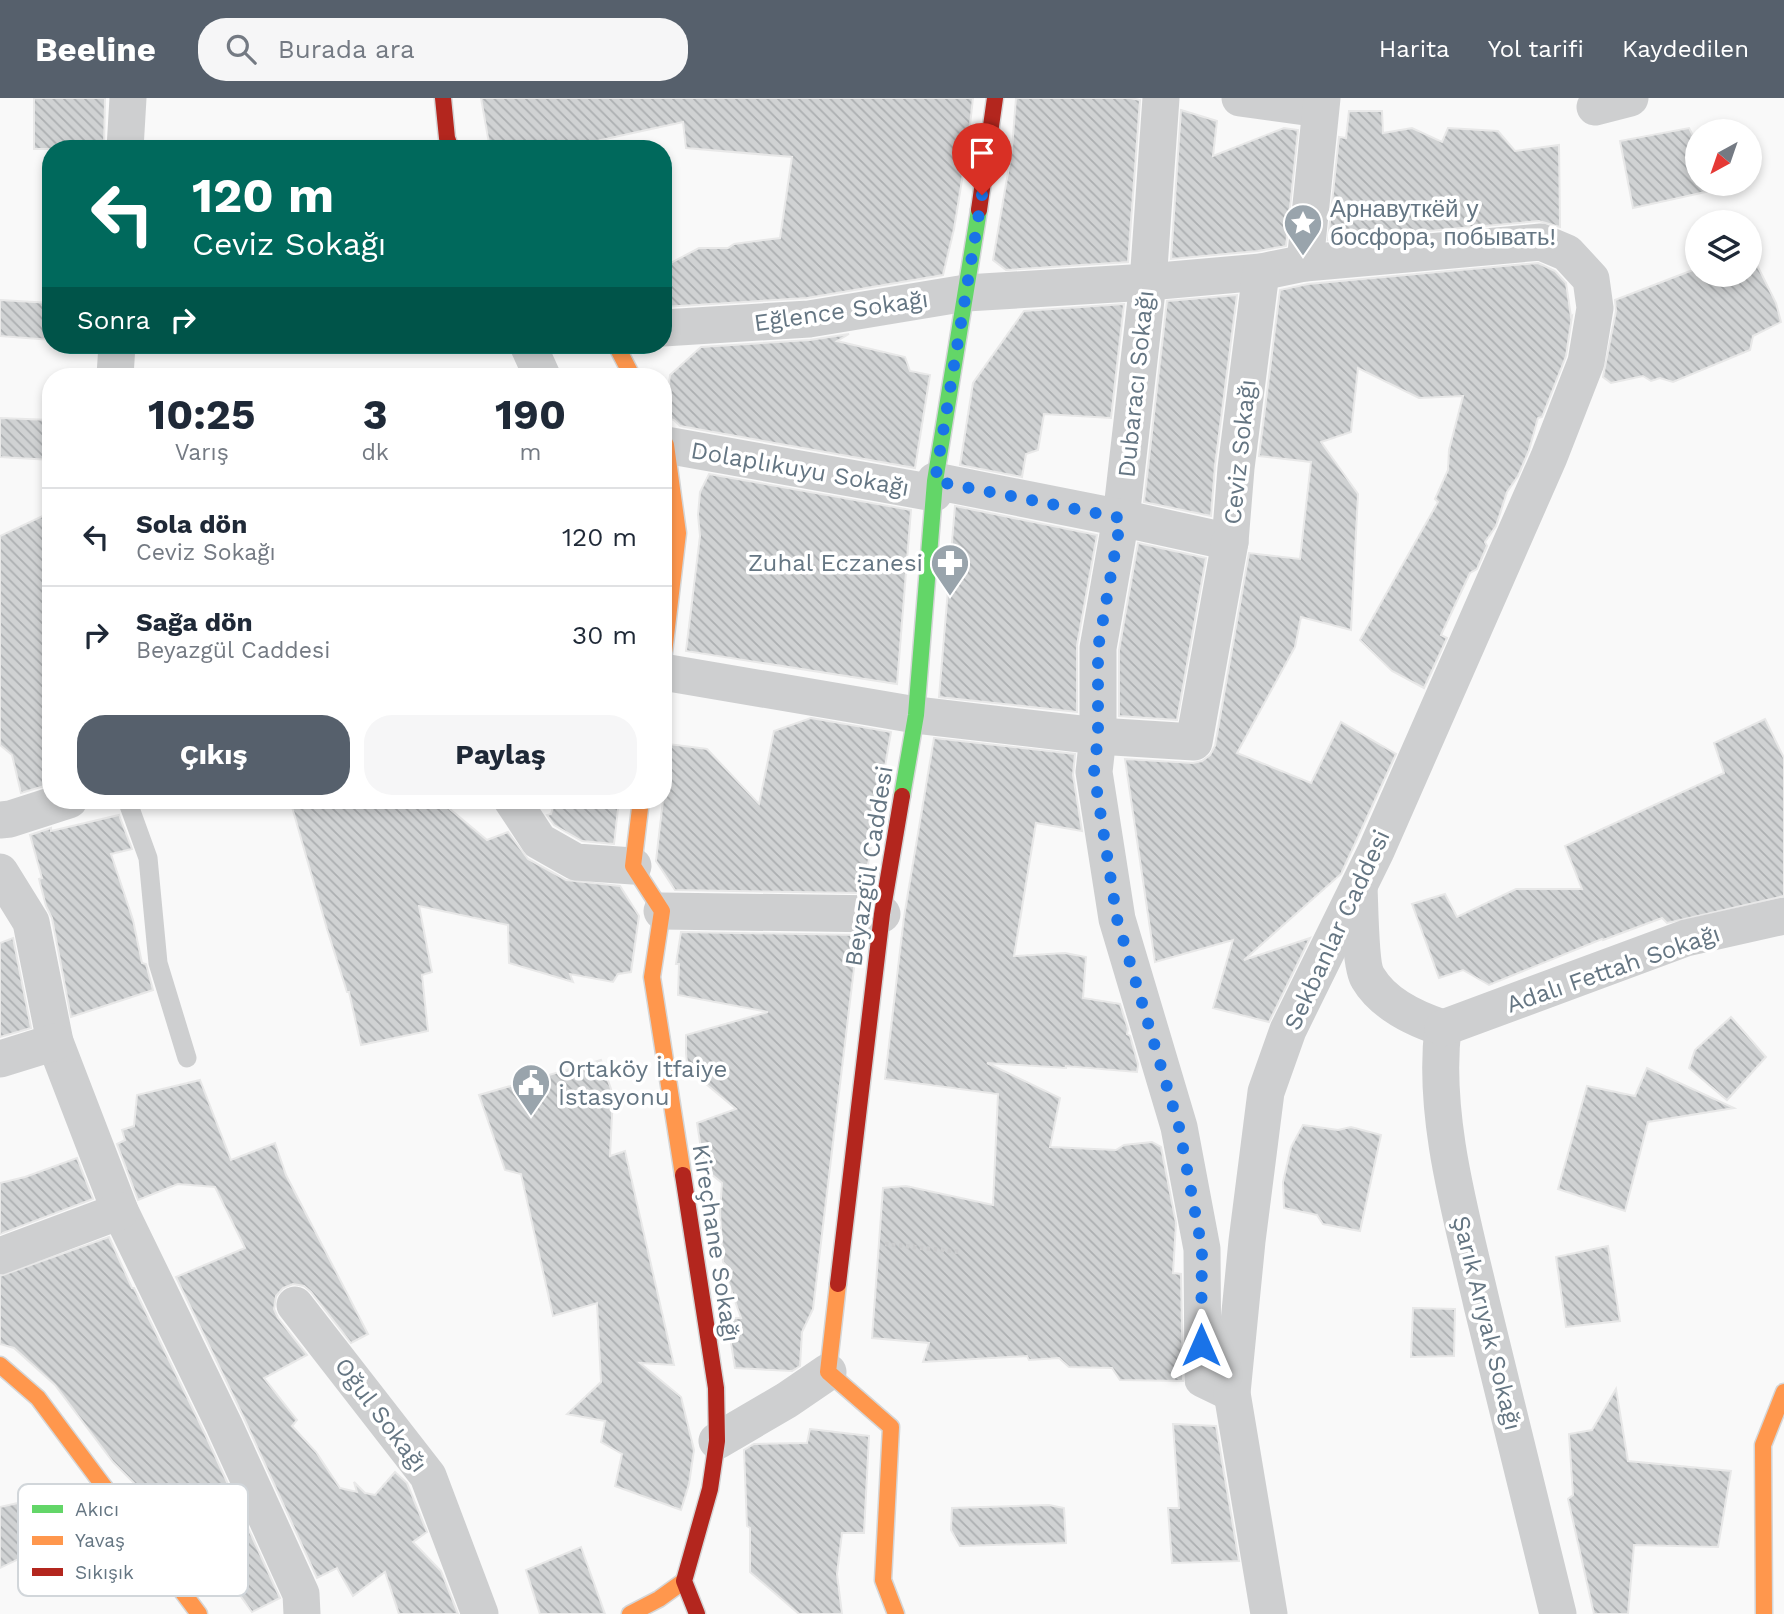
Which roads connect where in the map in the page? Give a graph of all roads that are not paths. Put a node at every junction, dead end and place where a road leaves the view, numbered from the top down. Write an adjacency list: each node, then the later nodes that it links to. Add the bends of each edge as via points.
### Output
1 (128, 98): 9 (street)
2 (443, 98): 10 (street)
3 (995, 98): 15 (street, Beyazgül Caddesi)
4 (1161, 98): 14 (street, Dubaracı Sokağı)
5 (1240, 98): 7 (street)
6 (1630, 98): 8 (street)
7 (1321, 103): 11 (street)
8 (1595, 107)
9 (126, 140)
10 (448, 140)
11 (1305, 263): 12 (street, Eğlence Sokağı); 13 (street, Eğlence Sokağı, via 1541,242 1567,253)
12 (1261, 272): 14 (street, Eğlence Sokağı); 21 (street, Ceviz Sokağı)
13 (1591, 279): 33 (street, Sekbanlar Caddesi, via 1595,308 1586,362 1549,457)
14 (1148, 282): 15 (street, Eğlence Sokağı); 20 (street, Dubaracı Sokağı)
15 (966, 293): 16 (street, Eğlence Sokağı, via 809,319); 18 (street, Beyazgül Caddesi)
16 (672, 327)
17 (672, 443): 18 (street, Dolaplıkuyu Sokağı)
18 (935, 487): 20 (street, Ceviz Sokağı); 24 (street, Beyazgül Caddesi)
19 (672, 491): 22 (street, via 678,533)
20 (1121, 518): 21 (street, Ceviz Sokağı); 25 (street, Dubaracı Sokağı, via 1098,648)
21 (1230, 542): 25 (street, via 1194,742)
22 (672, 584)
23 (672, 674): 24 (street)
24 (916, 715): 25 (street); 35 (street, Beyazgül Caddesi)
25 (1098, 736): 47 (street, Dubaracı Sokağı, via 1094,772 1117,919 1179,1127 1202,1249 1203,1379)
26 (42, 809): 30 (street)
27 (130, 809): 39 (lane, via 148,858 158,963)
28 (518, 809): 31 (street, via 539,841 576,862)
29 (640, 809): 31 (street)
30 (0, 820)
31 (633, 866): 34 (street)
32 (0, 872): 38 (street, via 31,922)
33 (1359, 884): 37 (street, via 1366,977 1414,1018); 47 (street, Sekbanlar Caddesi, via 1288,1030 1266,1091)
34 (662, 911): 35 (street); 48 (street, Kireçhane Sokağı, via 652,977 716,1388)
35 (882, 914): 45 (street, Beyazgül Caddesi)
36 (1784, 916): 37 (street, Adalı Fettah Sokağı, via 1686,938)
37 (1443, 1028): 59 (street, Şarık Arıyak Sokağı, via 1442,1102 1458,1203)
38 (55, 1042): 40 (street); 41 (street)
39 (187, 1058)
40 (0, 1059)
41 (120, 1211): 42 (street); 53 (street, via 301,1594)
42 (0, 1256)
43 (295, 1304): 54 (street, Oğul Sokağı, via 428,1476)
44 (0, 1365): 49 (street, via 38,1398)
45 (828, 1372): 48 (street); 57 (street, via 891,1427 883,1580)
46 (1784, 1392): 60 (street, via 1763,1445)
47 (1232, 1394): 58 (street, Sekbanlar Caddesi)
48 (717, 1441): 50 (street, Kireçhane Sokağı, via 710,1489)
49 (101, 1484)
50 (684, 1581): 55 (street); 56 (street)
51 (184, 1596): 52 (street)
52 (200, 1614)
53 (302, 1614)
54 (480, 1614)
55 (630, 1614)
56 (697, 1614)
57 (896, 1614)
58 (1269, 1614)
59 (1558, 1614)
60 (1764, 1614)

